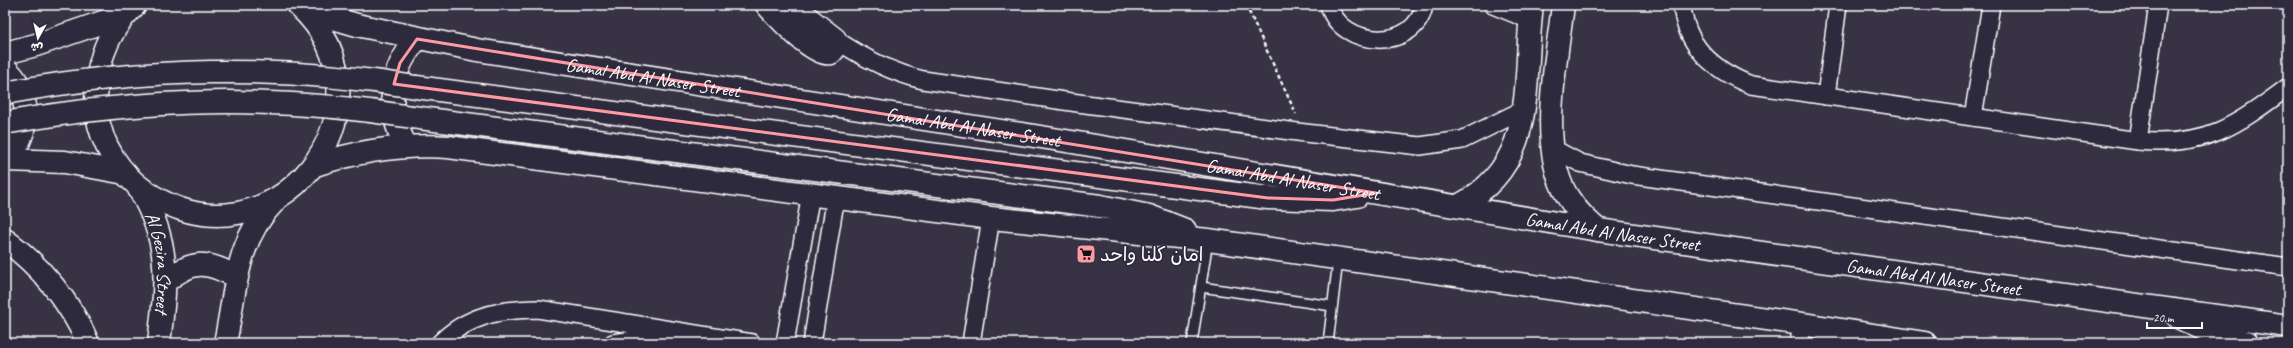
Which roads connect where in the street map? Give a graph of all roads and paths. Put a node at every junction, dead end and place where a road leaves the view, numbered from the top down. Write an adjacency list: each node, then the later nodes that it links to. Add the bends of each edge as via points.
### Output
1 (767, 5): 16 (main road, via 785,24 821,53 834,51)
2 (797, 5): 16 (main road, via 808,18)
3 (1246, 5): 26 (path)
4 (1329, 5): 5 (street, via 1337,21 1349,32 1364,38 1381,40 1397,36 1411,28 1422,16)
5 (1424, 5)
6 (1493, 5): 14 (street)
7 (1563, 5): 23 (main road)
8 (1682, 5): 21 (street, via 1689,32 1699,50 1714,66 1731,77 1751,85)
9 (1838, 5): 21 (street)
10 (1991, 5): 24 (street)
11 (2158, 5): 27 (street)
12 (300, 7): 15 (main road, Gamal Abd Al Naser Street, via 357,25); 31 (main road, via 329,49 336,72 338,96 335,120 327,144)
13 (130, 9): 17 (main road, via 36,45); 32 (main road, Al Gezira Street, via 106,44 99,65 95,93 98,122 108,149)
14 (1531, 12): 22 (main road)
15 (417, 39): 28 (main road, via 400,63 393,90 394,119); 34 (main road, Gamal Abd Al Naser Street, via 1060,140)
16 (835, 39): 26 (street, via 879,65 899,74 923,80)
17 (5, 53)
18 (5, 68): 30 (main road, via 22,92 26,116 21,139)
19 (2288, 87): 27 (street, via 2247,118 2222,132 2187,141)
20 (5, 92): 34 (main road, bridge, via 103,78 234,71 326,75 1268,198 1333,200)
21 (1826, 96): 24 (street)
22 (1523, 110): 23 (main road, via 1537,119 1548,116); 26 (street, via 1462,140 1444,144 1420,146); 37 (main road, via 1516,143 1503,169 1483,191)
23 (1551, 111): 29 (main road)
24 (1974, 117): 27 (street)
25 (8, 123): 41 (main road, bridge, via 77,111 143,104 233,101 323,105 1100,206 1149,216)
26 (1305, 134)
27 (2138, 141)
28 (406, 146): 31 (main road, via 380,148); 33 (main road, via 448,147)
29 (1552, 148): 39 (main road, via 1565,191 1584,218); 43 (street, via 1580,163 1632,176)
30 (7, 159): 32 (main road, via 65,162)
31 (315, 164): 36 (main road, via 298,184)
32 (131, 180): 36 (main road, via 164,202 205,214 230,214 254,209); 45 (main road, Al Gezira Street, via 148,203 160,235)
33 (811, 193): 35 (main road); 59 (street)
34 (1376, 193): 37 (main road, Gamal Abd Al Naser Street)
35 (836, 196): 38 (main road); 60 (street)
36 (277, 199): 44 (main road, via 264,211 251,232 239,259)
37 (1458, 206): 39 (main road, Gamal Abd Al Naser Street)
38 (991, 218): 41 (main road); 61 (street)
39 (1598, 230): 48 (main road, Gamal Abd Al Naser Street)
40 (5, 240): 53 (main road, via 41,271 65,302)
41 (1208, 240): 42 (main road); 46 (lane)
42 (1338, 260): 47 (lane); 50 (main road)
43 (2288, 267)
44 (236, 277): 45 (main road, via 219,267 200,264 181,269); 55 (main road)
45 (166, 281): 54 (main road, Al Gezira Street)
46 (1200, 287): 47 (lane); 62 (lane)
47 (1332, 306): 63 (lane)
48 (2162, 308): 49 (main road, Gamal Abd Al Naser Street); 65 (main road, via 2204,330)
49 (2288, 326)
50 (1800, 333): 52 (main road)
51 (697, 334): 56 (street, via 538,309 518,309 498,311 480,317 462,326); 57 (street); 58 (street)
52 (1825, 335): 64 (main road)
53 (88, 343)
54 (159, 343)
55 (225, 343)
56 (440, 343)
57 (613, 343)
58 (752, 343)
59 (785, 343)
60 (812, 343)
61 (971, 343)
62 (1192, 343)
63 (1328, 343)
64 (1925, 343)
65 (2246, 343)

